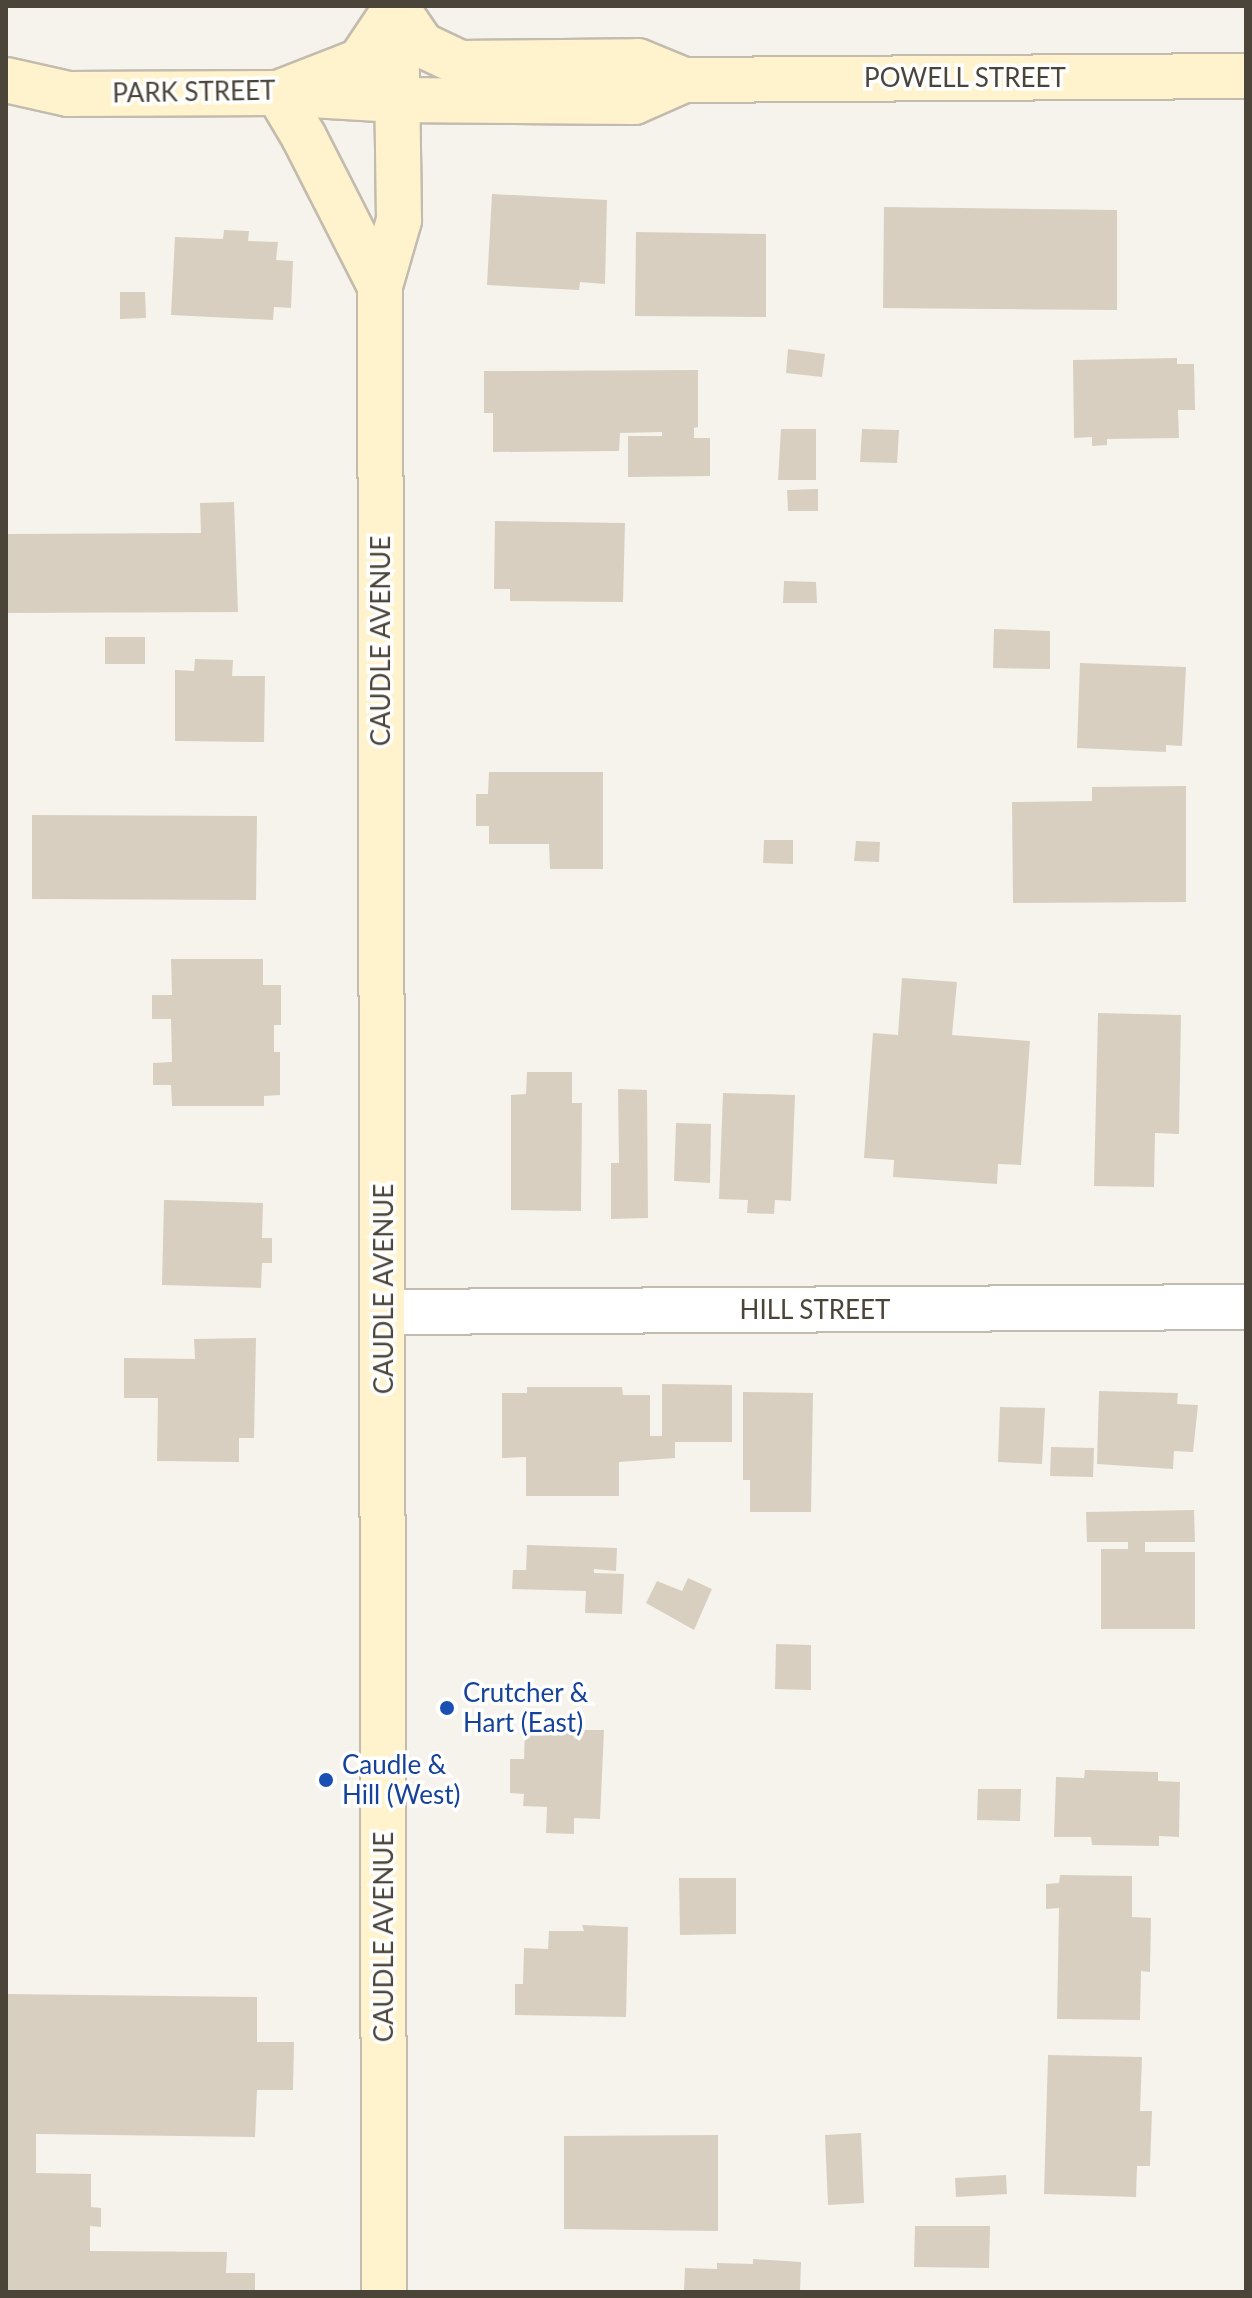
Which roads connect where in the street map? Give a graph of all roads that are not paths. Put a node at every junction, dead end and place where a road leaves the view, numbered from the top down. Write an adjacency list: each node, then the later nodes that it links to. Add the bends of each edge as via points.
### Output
1 (397, 7): 4 (street, POWELL STREET, via 422,45 460,63 638,61); 5 (street, PARK STREET, via 360,61); 6 (street, CAUDLE AVENUE)
2 (1246, 76): 4 (street, POWELL STREET)
3 (6, 80): 5 (street, PARK STREET, via 68,94)
4 (684, 80): 6 (street, POWELL STREET, via 634,102)
5 (278, 93): 6 (street, POWELL STREET); 7 (street, CAUDLE AVENUE)
6 (396, 100): 7 (street, CAUDLE AVENUE, via 399,220)
7 (380, 286): 9 (street, CAUDLE AVENUE)
8 (1246, 1307): 9 (street, HILL STREET)
9 (384, 1312): 10 (street, CAUDLE AVENUE)
10 (384, 2292)

